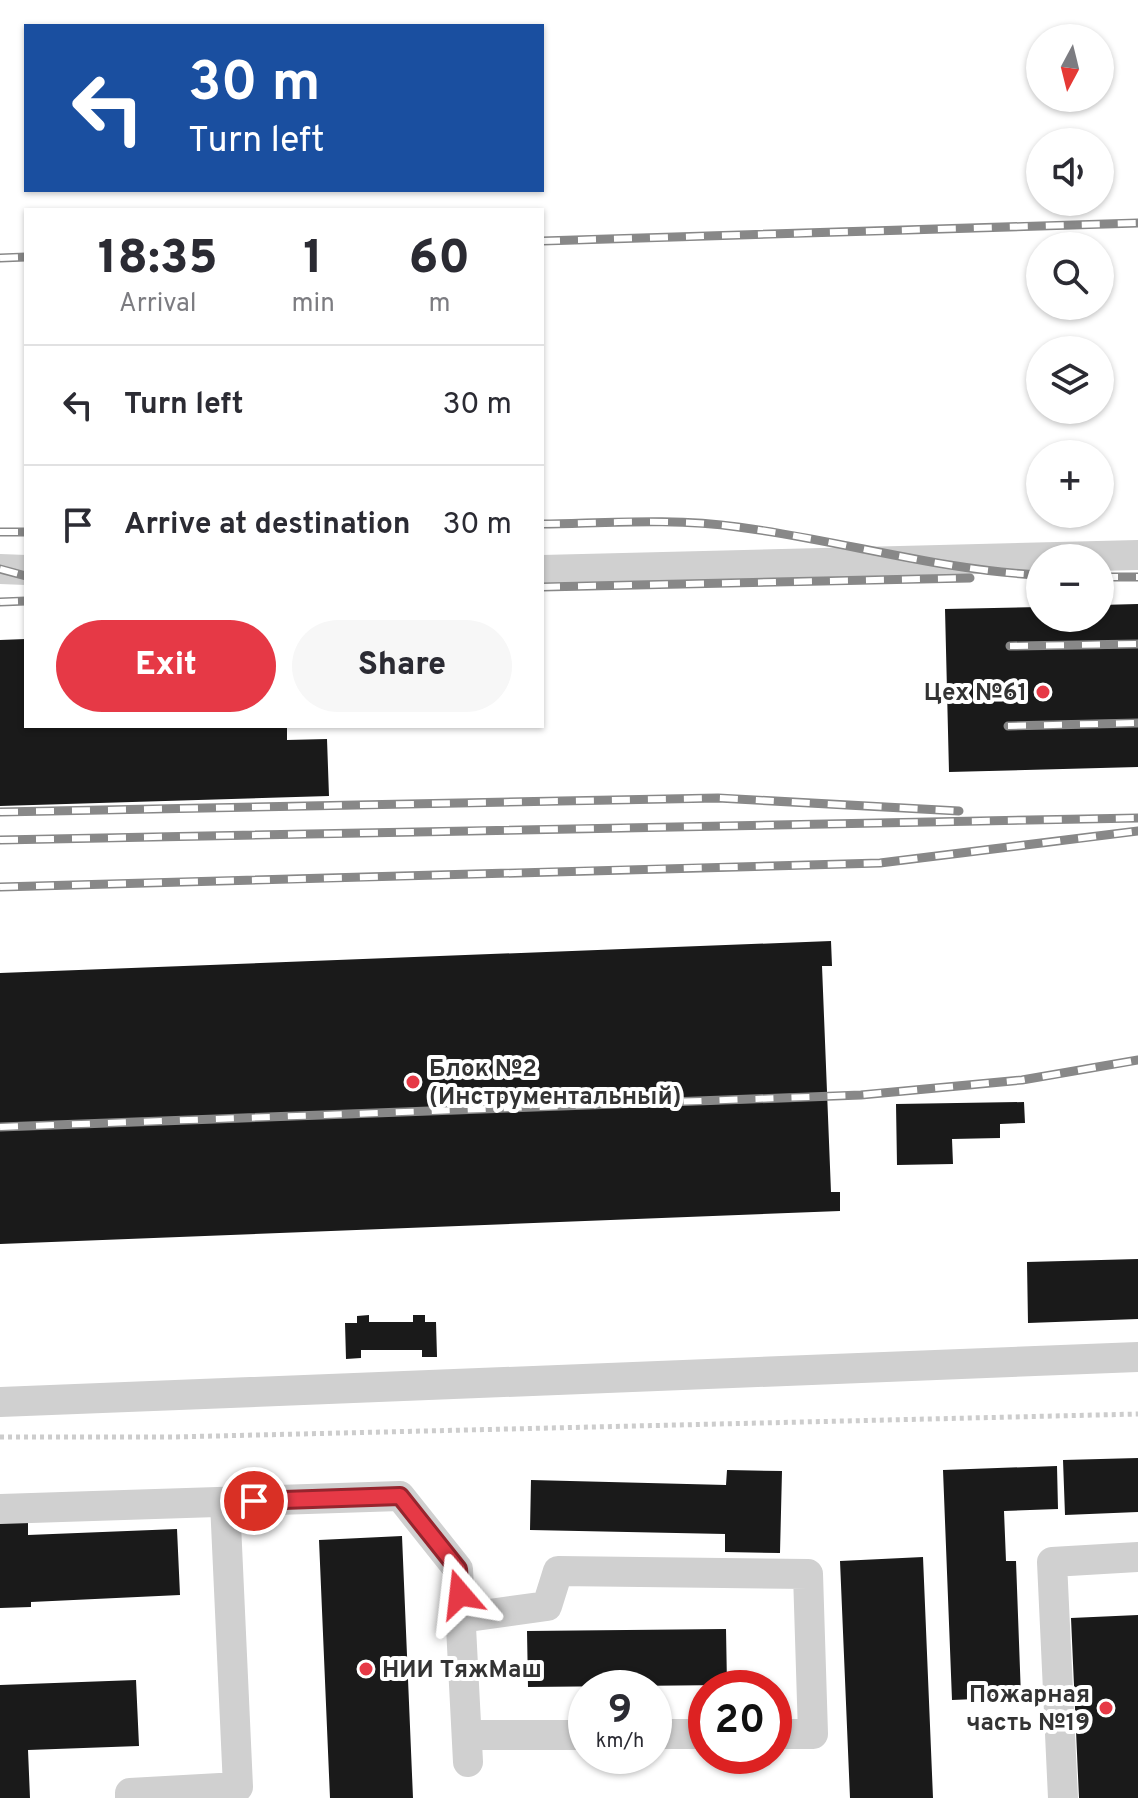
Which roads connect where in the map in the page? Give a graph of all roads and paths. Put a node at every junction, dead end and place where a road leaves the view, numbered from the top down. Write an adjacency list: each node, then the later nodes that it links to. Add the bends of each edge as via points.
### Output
1 (1138, 555): 4 (lane)
2 (0, 569): 3 (lane)
3 (24, 570)
4 (544, 570)
5 (1138, 1357): 6 (lane)
6 (0, 1402)
7 (1138, 1414): 8 (path)
8 (0, 1437)
9 (225, 1502): 10 (lane); 12 (lane, via 400,1496 458,1569); 15 (lane, via 238,1787 130,1793)
10 (0, 1509)
11 (1138, 1557): 16 (lane, via 1052,1562)
12 (461, 1618): 13 (lane, via 547,1606 558,1571 808,1574 813,1734); 14 (lane, via 468,1749)
13 (792, 1734)
14 (568, 1737)
15 (130, 1798)
16 (1063, 1798)

